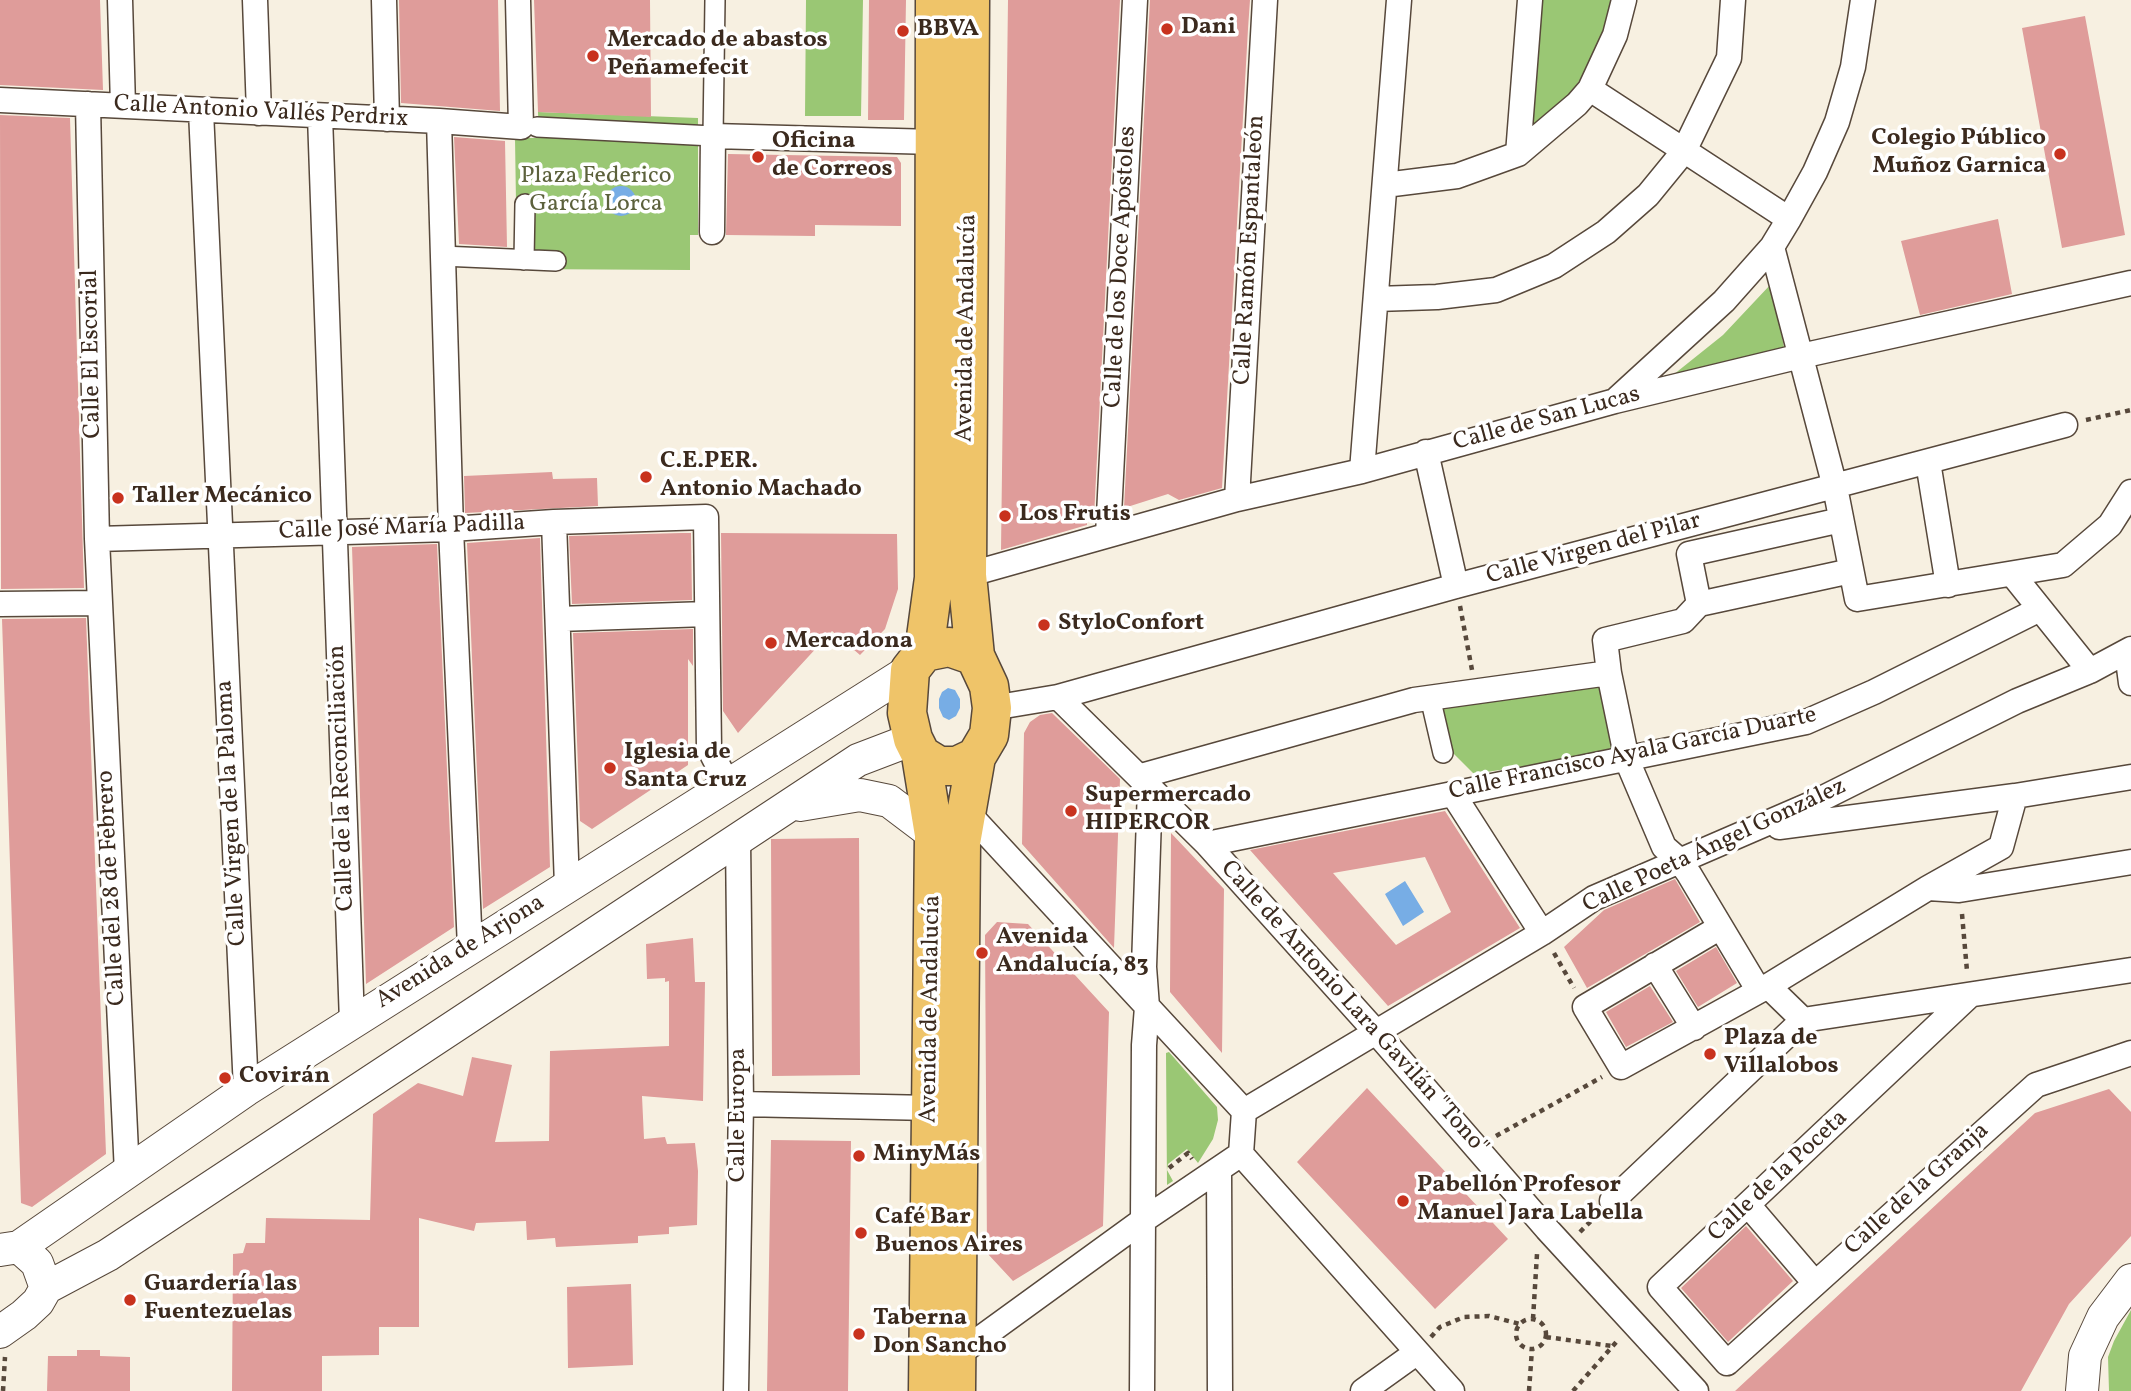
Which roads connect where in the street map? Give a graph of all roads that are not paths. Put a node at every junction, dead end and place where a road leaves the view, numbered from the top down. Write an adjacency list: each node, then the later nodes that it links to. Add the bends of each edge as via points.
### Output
1 (120, 0): 18 (street)
2 (255, 0): 20 (street)
3 (384, 0): 22 (street)
4 (518, 0): 24 (street)
5 (715, 0): 25 (street)
6 (936, 0): 26 (main road, Avenida de Andalucía)
7 (970, 0): 56 (main road, Avenida de Andalucía)
8 (1135, 0): 52 (street, Calle de los Doce Apóstoles)
9 (1265, 0): 47 (street, Calle Ramón Espantaleón)
10 (1398, 0): 29 (street)
11 (1530, 0): 28 (street)
12 (1625, 0): 15 (street, via 1615,35)
13 (1733, 0): 27 (street, via 1729,58)
14 (1863, 0): 31 (street, via 1853,67 1838,122)
15 (1590, 89): 27 (street); 28 (street)
16 (0, 100): 17 (street, Calle Antonio Vallés Perdrix)
17 (88, 104): 18 (street, Calle Antonio Vallés Perdrix); 54 (street, Calle El Escorial)
18 (123, 106): 19 (street, Calle Antonio Vallés Perdrix)
19 (201, 111): 20 (street, Calle Antonio Vallés Perdrix); 53 (street, Calle Virgen de la Paloma)
20 (259, 113): 21 (street, Calle Antonio Vallés Perdrix)
21 (320, 116): 22 (street, Calle Antonio Vallés Perdrix); 51 (street, Calle de la Reconciliación)
22 (387, 119): 23 (street, Calle Antonio Vallés Perdrix)
23 (439, 121): 24 (street, Calle Antonio Vallés Perdrix); 34 (street)
24 (529, 127): 25 (street, Calle Antonio Vallés Perdrix)
25 (713, 136): 26 (street); 32 (street)
26 (934, 142): 68 (main road, Avenida de Andalucía, via 934,578)
27 (1684, 151): 31 (street); 38 (street, via 1648,195 1606,232 1554,266 1496,290)
28 (1518, 154): 29 (street, via 1457,176)
29 (1385, 185): 38 (street)
30 (525, 204): 35 (street)
31 (1789, 219): 33 (street)
32 (712, 233)
33 (1772, 247): 39 (street); 40 (street, via 1724,301)
34 (442, 256): 35 (street); 50 (street)
35 (524, 260): 36 (street)
36 (556, 261)
37 (2131, 283): 39 (street, Calle de San Lucas)
38 (1376, 299): 44 (street)
39 (1801, 356): 40 (street, Calle de San Lucas); 45 (street)
40 (1615, 401): 42 (street, Calle de San Lucas)
41 (2065, 425): 43 (street, Calle Virgen del Pilar)
42 (1426, 452): 44 (street, Calle de San Lucas); 59 (street)
43 (1928, 462): 45 (street, Calle Virgen del Pilar); 58 (street)
44 (1362, 471): 47 (street, Calle de San Lucas)
45 (1835, 487): 48 (street); 59 (street, Calle Virgen del Pilar)
46 (2131, 492): 57 (street, via 2110,525 2063,565)
47 (1237, 499): 52 (street, Calle de San Lucas)
48 (1841, 520): 55 (street); 62 (street, via 1689,554)
49 (554, 523): 50 (street, Calle José María Padilla); 64 (street, Calle José María Padilla, via 706,517); 65 (street)
50 (451, 529): 51 (street, Calle José María Padilla); 96 (street)
51 (334, 533): 53 (street, Calle José María Padilla); 103 (street, Calle de la Reconciliación)
52 (1108, 535): 56 (street, Calle de San Lucas)
53 (220, 536): 54 (street, Calle José María Padilla); 107 (street, Calle Virgen de la Paloma)
54 (97, 539): 60 (street, Calle El Escorial)
55 (1851, 571): 58 (street, via 1857,599); 62 (street)
56 (967, 575): 67 (main road, Avenida de Andalucía)
57 (2013, 575): 58 (street); 63 (street)
58 (1948, 585)
59 (1456, 586): 72 (street, Calle Virgen del Pilar)
60 (100, 603): 61 (street); 113 (street, Calle del 28 de Febrero)
61 (0, 604)
62 (1699, 604): 70 (street, via 1683,621 1605,640)
63 (2040, 610): 69 (street); 78 (street, Calle Francisco Ayala García Duarte, via 1806,722)
64 (706, 614): 65 (street); 81 (street, via 709,748)
65 (558, 620): 92 (street)
66 (2130, 652): 69 (street, Calle Poeta Ángel González); 71 (street)
67 (975, 656): 68 (main road, via 950,646); 74 (main road, via 989,686)
68 (917, 661): 75 (main road, via 907,713); 81 (street, Avenida de Arjona)
69 (2090, 671): 86 (street, Calle Poeta Ángel González, via 2017,701)
70 (1609, 673): 73 (street); 78 (street)
71 (2131, 683)
72 (1058, 697): 74 (street, Calle Virgen del Pilar); 80 (street, Calle de Antonio Lara Gavilán "Tono")
73 (1430, 697): 76 (street); 80 (street)
74 (992, 708): 77 (main road, via 989,735)
75 (917, 747): 77 (main road, via 939,766 957,766); 84 (street, via 859,760); 87 (main road, Avenida de Andalucía)
76 (1443, 753)
77 (976, 757): 85 (main road, Avenida de Andalucía)
78 (1627, 760): 82 (street, Calle Francisco Ayala García Duarte); 90 (street, via 1664,847)
79 (2131, 777): 83 (street)
80 (1146, 782): 89 (street, Calle de Antonio Lara Gavilán "Tono"); 101 (street)
81 (728, 785): 92 (street, Avenida de Arjona)
82 (1453, 794): 89 (street, Calle Francisco Ayala García Duarte); 95 (street)
83 (2015, 796): 86 (street); 93 (street, via 2001,847)
84 (789, 807): 87 (street, via 860,795 889,802); 88 (street)
85 (967, 812): 101 (street); 124 (main road, Avenida de Andalucía, via 961,843)
86 (1747, 832): 90 (street, Calle Poeta Ángel González)
87 (934, 835): 109 (main road, Avenida de Andalucía)
88 (738, 839): 108 (street, Calle Europa); 120 (street, via 108,1255)
89 (1207, 844): 105 (street, Calle de Antonio Lara Gavilán "Tono")
90 (1679, 860): 94 (street); 95 (street, Calle Poeta Ángel González, via 1594,898)
91 (2131, 862): 93 (street, via 1959,890)
92 (567, 886): 96 (street, Avenida de Arjona)
93 (1928, 887): 99 (street)
94 (1719, 928): 97 (street); 99 (street)
95 (1542, 933): 105 (street, Calle Poeta Ángel González)
96 (470, 947): 103 (street, Avenida de Arjona)
97 (1655, 965): 104 (street); 104 (street, via 1585,1007 1621,1067)
98 (2131, 970): 100 (street)
99 (1763, 988): 102 (street); 104 (street)
100 (1969, 996): 102 (street); 115 (street, Calle de la Poceta)
101 (1147, 1007): 110 (street); 116 (street)
102 (1803, 1020): 114 (street)
103 (352, 1022): 107 (street, Avenida de Arjona)
104 (1694, 1028)
105 (1376, 1032): 110 (street, Calle Poeta Ángel González); 131 (street, Calle de Antonio Lara Gavilán "Tono")
106 (2131, 1053): 119 (street, Calle de la Granja, via 2036,1085)
107 (246, 1090): 113 (street, Avenida de Arjona)
108 (741, 1104): 109 (street); 125 (street, Calle Europa)
109 (932, 1108): 126 (main road, Avenida de Andalucía)
110 (1244, 1111): 111 (street)
111 (1241, 1154): 112 (street); 122 (street)
112 (1219, 1169): 116 (street); 128 (street)
113 (127, 1173): 117 (street, Avenida de Arjona)
114 (1612, 1201)
115 (1749, 1206): 119 (street); 123 (street, Calle de la Poceta, via 1660,1287)
116 (1142, 1221): 124 (street); 127 (street)
117 (10, 1249): 120 (street, via 37,1263)
118 (2131, 1280): 132 (street, via 2103,1317 2085,1356)
119 (1814, 1282): 123 (street, Calle de la Granja)
120 (46, 1288): 121 (street)
121 (3, 1342)
122 (1416, 1353): 129 (street); 130 (street)
123 (1727, 1363)
124 (956, 1374)
125 (736, 1391)
126 (928, 1391)
127 (1142, 1391)
128 (1220, 1391)
129 (1363, 1391)
130 (1452, 1391)
131 (1696, 1391)
132 (2082, 1391)

